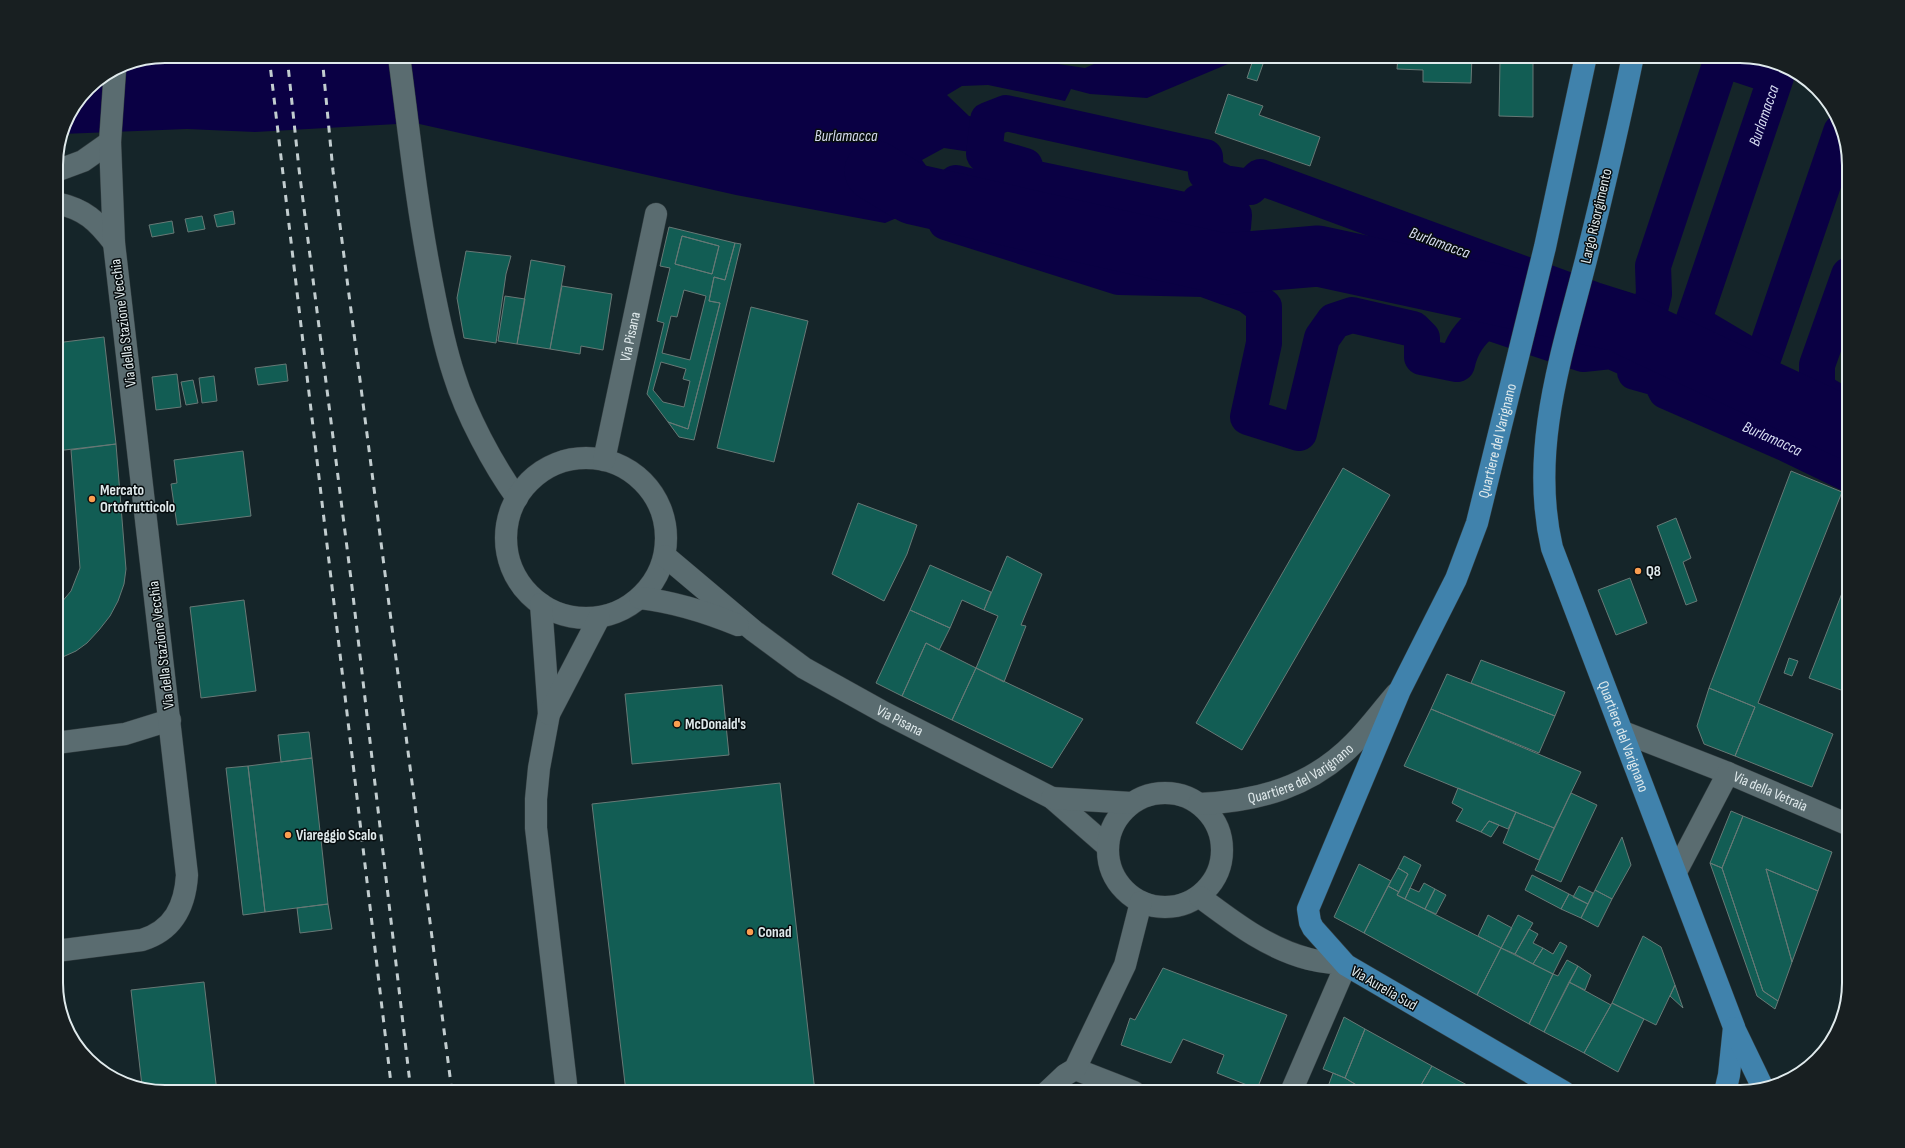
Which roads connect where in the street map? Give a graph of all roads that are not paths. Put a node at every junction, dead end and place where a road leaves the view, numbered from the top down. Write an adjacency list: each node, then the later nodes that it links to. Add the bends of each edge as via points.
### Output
1 (400, 63): 12 (street, via 428,259 453,374 503,479)
2 (1584, 63): 18 (main road, Quartiere del Varignano, via 1545,247 1477,523 1456,579)
3 (1631, 63): 10 (main road, Largo Risorgimento)
4 (115, 77): 5 (street, Via della Stazione Vecchia)
5 (110, 142): 6 (street, via 83,161); 9 (street, Via della Stazione Vecchia)
6 (63, 168)
7 (63, 205): 9 (street, via 90,216)
8 (656, 214): 11 (street, Via Pisana)
9 (114, 243): 20 (street, Via della Stazione Vecchia)
10 (1556, 374): 21 (main road, Quartiere del Varignano, via 1544,459 1547,525 1559,568)
11 (604, 460): 12 (street, via 584,458 554,464 529,482); 13 (street, via 624,467 641,480 654,496 663,514 667,535)
12 (517, 498): 15 (street, via 507,526 508,556 520,583)
13 (665, 556): 14 (street, via 655,579); 17 (street, Via Pisana)
14 (640, 598): 16 (street, via 615,613); 17 (street, Via Pisana, via 684,605)
15 (541, 604): 16 (street, via 566,616); 19 (street)
16 (599, 618): 19 (street)
17 (754, 631): 24 (street, Via Pisana, via 830,684)
18 (1400, 690): 26 (street, Quartiere del Varignano, via 1355,743 1304,781 1251,799); 33 (main road, Quartiere del Varignano, via 1308,909 1313,928)
19 (549, 714): 37 (street, via 539,768 536,828)
20 (170, 720): 22 (street, via 124,734); 32 (street, Via della Stazione Vecchia, via 187,861 188,875 184,901 170,924 153,937)
21 (1623, 732): 23 (street); 29 (main road, Quartiere del Varignano)
22 (63, 742)
23 (1728, 773): 27 (street, Via della Vetraia); 29 (street, Via della Vetraia)
24 (1052, 798): 25 (street, Via Pisana); 28 (street, Via Pisana)
25 (1131, 803): 26 (street, via 1153,794 1169,793 1185,796); 28 (street, via 1119,815 1111,829)
26 (1199, 804): 30 (street, via 1211,816 1219,832 1222,848 1220,865 1214,881)
27 (1842, 822)
28 (1107, 846): 31 (street, via 1108,863 1115,879 1126,893)
29 (1676, 872): 34 (main road, Quartiere del Varignano)
30 (1200, 897): 31 (street, via 1172,908 1156,907); 33 (street, Via Aurelia Sud, via 1246,932 1266,943 1310,959)
31 (1141, 902): 35 (street, via 1125,965)
32 (63, 951)
33 (1346, 965): 40 (street); 41 (main road, Via Aurelia Sud)
34 (1734, 1027): 36 (main road); 42 (main road, Quartiere del Varignano)
35 (1075, 1069): 38 (street); 39 (street)
36 (1761, 1083)
37 (566, 1085)
38 (1054, 1085)
39 (1116, 1085)
40 (1293, 1085)
41 (1552, 1085)
42 (1727, 1085)

